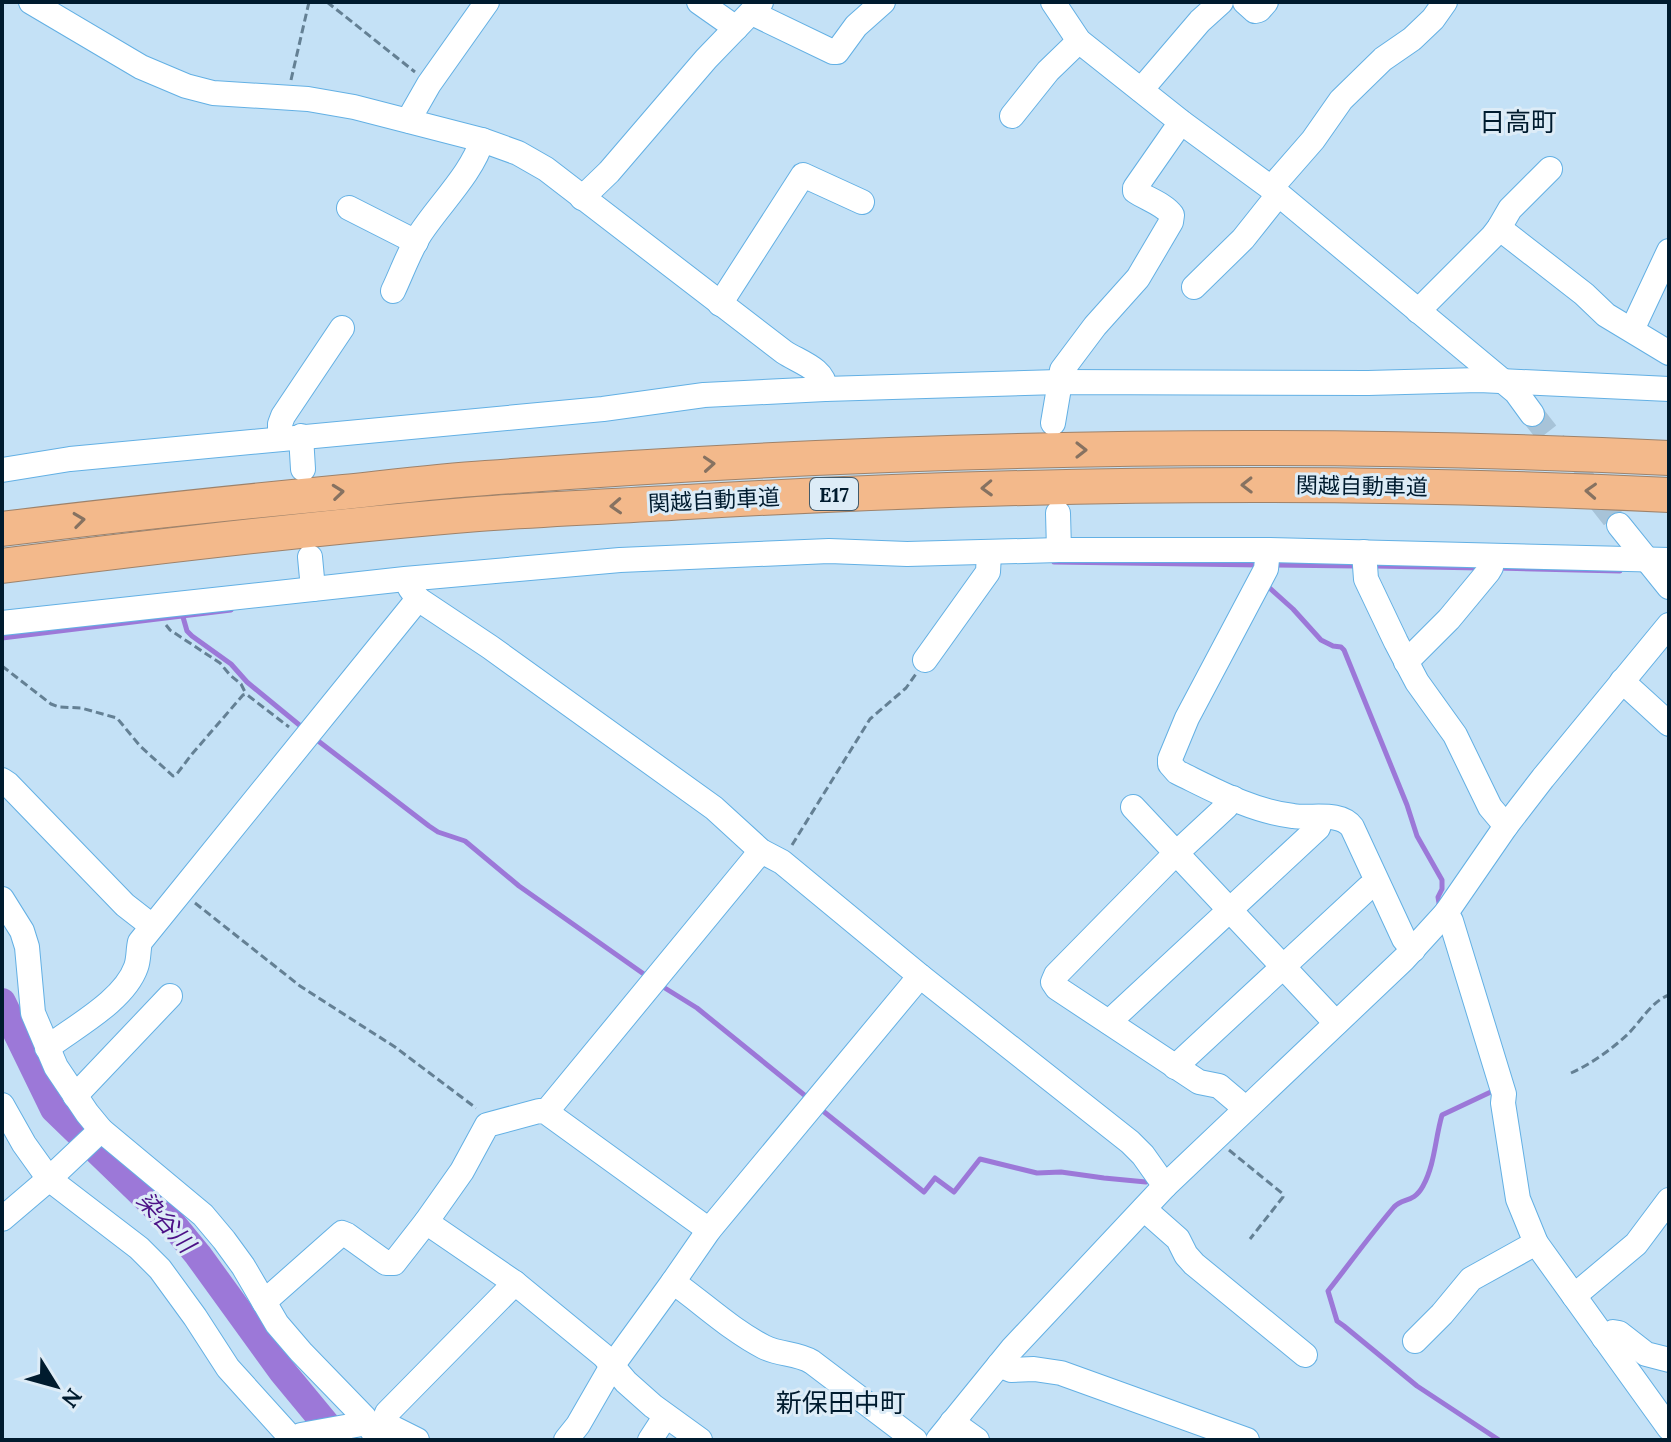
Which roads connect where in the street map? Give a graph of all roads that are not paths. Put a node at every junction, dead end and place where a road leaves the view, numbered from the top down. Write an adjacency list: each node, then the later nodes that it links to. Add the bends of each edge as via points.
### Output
1 (31, 2): 14 (street, via 171,81 213,93 340,104)
2 (487, 2): 14 (street, via 429,84)
3 (699, 2): 10 (street)
4 (883, 2): 10 (street, via 837,52)
5 (1053, 2): 11 (street)
6 (1221, 2): 12 (street)
7 (1245, 2): 8 (street, via 1255,11)
8 (1266, 2)
9 (1445, 2): 18 (street, via 1412,39 1341,100)
10 (750, 14): 19 (street)
11 (1079, 41): 12 (street); 13 (street)
12 (1141, 90): 15 (street)
13 (1012, 116)
14 (410, 121): 16 (street)
15 (1181, 122): 18 (street); 33 (street, via 1135,188 1170,211 1171,222 1138,278 1095,326)
16 (482, 140): 19 (street, via 546,169); 23 (street)
17 (1550, 169): 22 (street, via 1510,209)
18 (1274, 192): 25 (street, via 1243,239); 28 (street)
19 (582, 198): 27 (street)
20 (862, 202): 27 (street, via 803,175)
21 (349, 208): 23 (street)
22 (1499, 228): 28 (street); 30 (street)
23 (416, 242): 26 (street)
24 (1669, 251): 30 (street)
25 (1194, 287)
26 (393, 291)
27 (720, 304): 34 (street, via 821,375)
28 (1418, 311): 32 (street)
29 (342, 328): 38 (street, via 283,416 280,424)
30 (1632, 330): 31 (street)
31 (1669, 353)
32 (1501, 380): 33 (street); 35 (street); 36 (street)
33 (1059, 382): 34 (street); 37 (street)
34 (825, 389): 38 (street, via 704,395)
35 (1669, 389)
36 (1532, 414)
37 (1053, 423)
38 (291, 437): 40 (street); 41 (street)
39 (1669, 458): 45 (highway, 関越自動車道 / E17, one-way to 39, via 483,478 789,459 1287,448)
40 (303, 469)
41 (2, 470)
42 (1669, 495): 53 (highway, 関越自動車道 / E17, one-way to 53, via 1288,484 785,496 479,514)
43 (1058, 513): 46 (street)
44 (1619, 525): 52 (street)
45 (2, 529)
46 (1059, 550): 47 (street); 49 (street)
47 (1268, 550): 48 (street); 64 (street, via 1266,569 1170,759 1177,772)
48 (1364, 552): 50 (street); 60 (street, via 1366,579)
49 (989, 553): 56 (street, via 829,551 620,560); 59 (street, via 988,572)
50 (1493, 556): 52 (street); 60 (street, via 1488,572)
51 (310, 557): 55 (street)
52 (1657, 559): 54 (street)
53 (2, 566)
54 (1669, 587)
55 (313, 589): 56 (street); 57 (street)
56 (411, 589): 69 (street, via 714,808); 74 (street, via 304,740)
57 (2, 623)
58 (1669, 625): 61 (street)
59 (925, 660)
60 (1406, 662): 67 (street)
61 (1622, 681): 62 (street); 67 (street)
62 (1669, 724)
63 (2, 780): 74 (street)
64 (1233, 798): 66 (street, via 1276,813); 68 (street)
65 (1133, 807): 68 (street)
66 (1322, 817): 70 (street, via 1350,824); 72 (street, via 1318,828)
67 (1506, 826): 73 (street)
68 (1177, 852): 72 (street); 79 (street, via 1053,978 1057,988)
69 (771, 856): 77 (street); 86 (street)
70 (1377, 884): 75 (street); 76 (street)
71 (2, 899): 81 (street, via 27,947 33,1013)
72 (1229, 909): 76 (street); 79 (street)
73 (1446, 913): 75 (street); 95 (street, via 1504,1094 1518,1199)
74 (152, 926): 81 (street, via 140,942 126,985)
75 (1413, 950): 80 (street)
76 (1283, 968): 80 (street); 82 (street)
77 (920, 976): 89 (street, via 1130,1142); 94 (street)
78 (170, 996): 83 (street)
79 (1109, 1022): 82 (street)
80 (1336, 1023): 85 (street)
81 (47, 1048): 83 (street)
82 (1175, 1067): 85 (street, via 1199,1082 1219,1086)
83 (75, 1096): 87 (street)
84 (2, 1105): 88 (street)
85 (1245, 1108): 89 (street)
86 (546, 1112): 93 (street, via 487,1125); 94 (street)
87 (99, 1132): 88 (street); 99 (street, via 203,1215)
88 (51, 1177): 92 (street); 110 (street, via 160,1269 228,1368)
89 (1165, 1186): 91 (street)
90 (1669, 1200): 98 (street, via 1636,1244)
91 (1144, 1209): 102 (street, via 1178,1239 1194,1264); 104 (street)
92 (2, 1219)
93 (426, 1222): 97 (street); 99 (street, via 390,1264 342,1233)
94 (709, 1230): 96 (street)
95 (1536, 1243): 98 (street); 101 (street, via 1469,1280)
96 (673, 1282): 105 (street); 115 (street, via 760,1345 812,1362)
97 (515, 1283): 105 (street); 108 (street)
98 (1574, 1296): 100 (street)
99 (264, 1302): 108 (street, via 288,1337)
100 (1608, 1335): 103 (street, via 1619,1333 1646,1354); 107 (street)
101 (1415, 1341)
102 (1305, 1355)
103 (1669, 1360)
104 (999, 1365): 109 (street); 117 (street, via 1061,1373)
105 (612, 1366): 106 (street); 112 (street)
106 (665, 1417): 113 (street); 114 (street)
107 (1669, 1428)
108 (375, 1429): 110 (street, via 301,1435); 111 (street, via 391,1427)
109 (945, 1431): 116 (street)
110 (294, 1440)
111 (417, 1440)
112 (566, 1440)
113 (650, 1440)
114 (700, 1440)
115 (915, 1440)
116 (977, 1440)
117 (1247, 1440)

